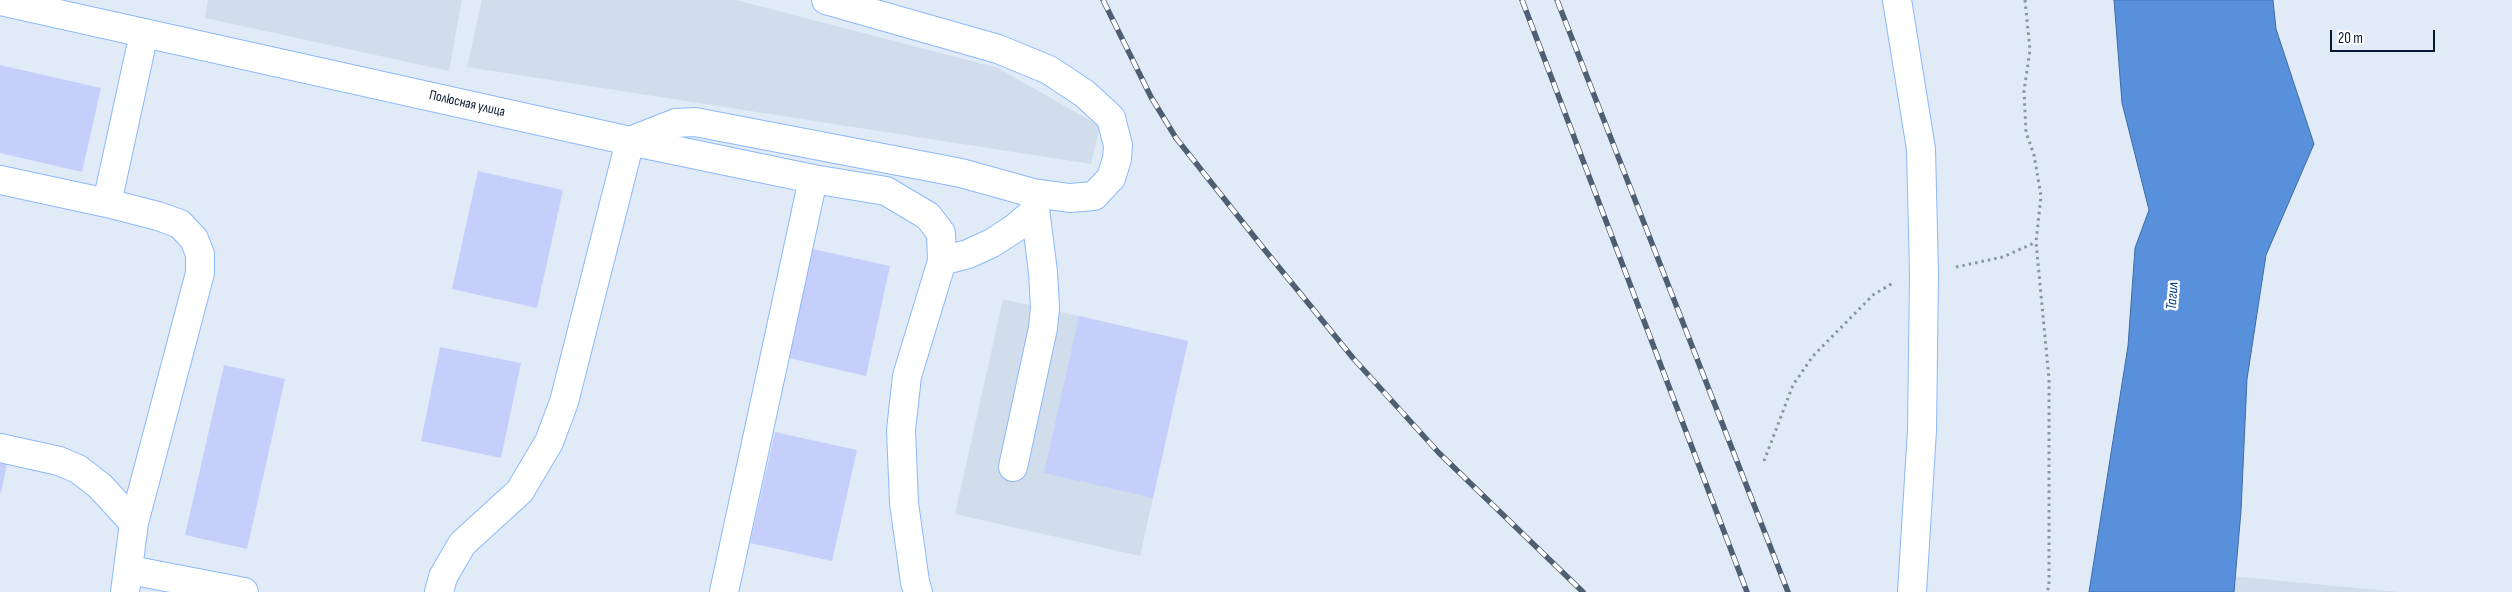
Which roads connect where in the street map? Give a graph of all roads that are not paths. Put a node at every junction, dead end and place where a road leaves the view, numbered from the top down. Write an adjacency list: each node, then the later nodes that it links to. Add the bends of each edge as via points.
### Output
1 (826, 0): 8 (street, via 998,49 1049,70 1085,94 1110,118 1118,145 1117,159 1110,178 1094,196)
2 (1897, 0): 19 (street, via 1921,149 1924,274 1922,430)
3 (0, 1): 4 (street, Полюсная улица)
4 (144, 33): 5 (street, Полюсная улица); 9 (street)
5 (630, 141): 6 (street, Полюсная улица); 8 (street, via 676,123 695,122 960,173); 16 (street, via 564,402 549,442 520,491 462,544 443,577)
6 (813, 179): 10 (street, Полюсная улица, via 886,191 928,216 941,232); 17 (street)
7 (0, 180): 9 (street)
8 (1034, 202): 10 (street, via 1015,228 992,243); 12 (street, via 1044,287 1043,328)
9 (107, 203): 13 (street, via 180,224 194,239 200,254 200,273)
10 (942, 261): 18 (street, via 907,376 901,430 904,503)
11 (0, 448): 13 (street, via 59,461 78,469 100,486)
12 (1013, 467)
13 (134, 523): 14 (street)
14 (127, 581): 15 (street)
15 (244, 592)
16 (439, 592)
17 (724, 592)
18 (918, 592)
19 (1912, 592)

